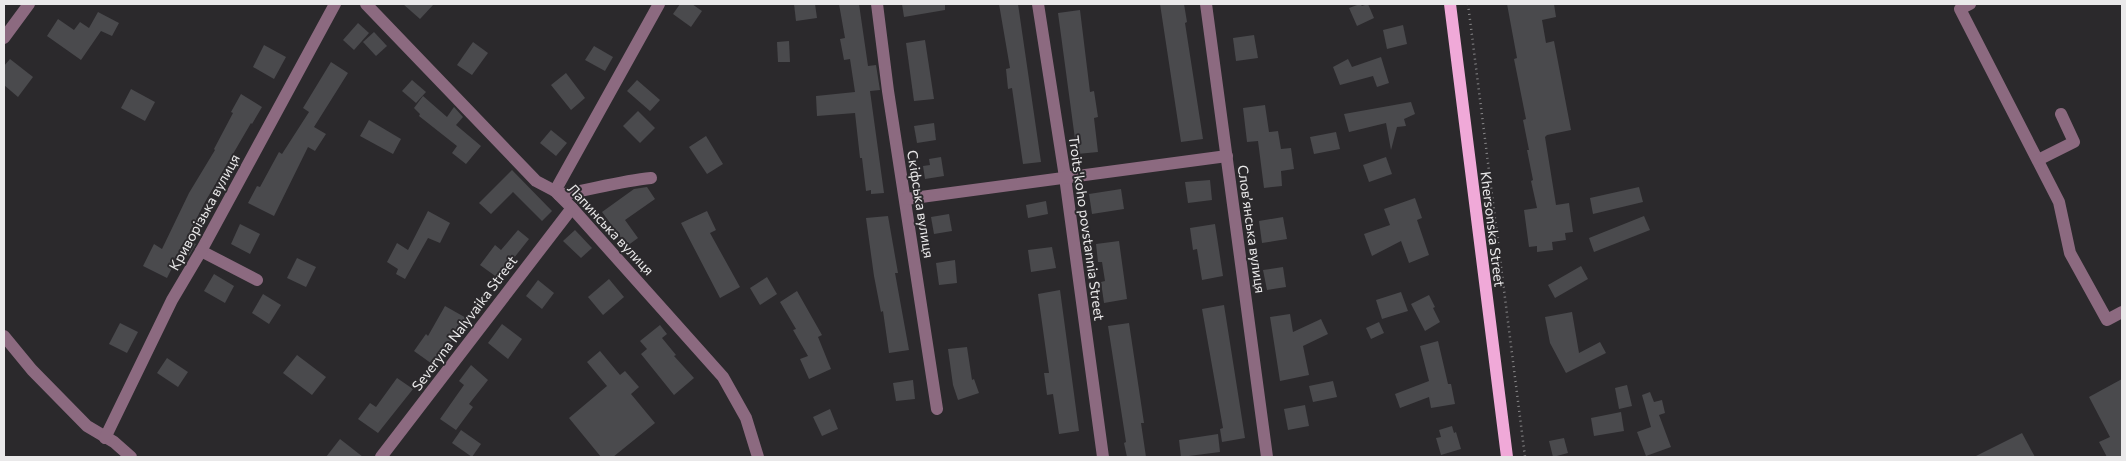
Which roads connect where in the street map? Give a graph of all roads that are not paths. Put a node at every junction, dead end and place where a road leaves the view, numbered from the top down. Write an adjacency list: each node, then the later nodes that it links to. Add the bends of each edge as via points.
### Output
1 (29, 4): 10 (street)
2 (335, 4): 19 (street, Криворізька вулиця)
3 (366, 4): 16 (street, Лапинська вулиця, via 536,181)
4 (659, 4): 16 (street)
5 (877, 4): 17 (street, Скіфська вулиця)
6 (1038, 4): 14 (street, Troits'koho povstannia Street)
7 (1206, 4): 12 (street, Словʼянська вулиця)
8 (1450, 4): 30 (main road, Khersonska Street)
9 (1970, 4): 13 (street, via 1960,9)
10 (4, 38)
11 (2061, 114): 13 (street, via 2074,142)
12 (1227, 156): 14 (street); 29 (street, Словʼянська вулиця)
13 (2038, 160): 21 (street, via 2059,202 2070,253 2079,270 2107,320)
14 (1065, 177): 17 (street); 28 (street, Troits'koho povstannia Street)
15 (652, 178): 16 (street)
16 (557, 193): 18 (street, Лапинська вулиця)
17 (906, 199): 23 (street, Скіфська вулиця)
18 (572, 208): 26 (street, Severyna Nalyvaika Street); 27 (street, Лапинська вулиця, via 723,377 746,418)
19 (201, 251): 20 (street); 24 (street, Криворізька вулиця, via 172,300)
20 (257, 280)
21 (2122, 312)
22 (4, 336): 24 (street, via 87,426)
23 (938, 409)
24 (105, 438): 25 (street)
25 (131, 457)
26 (381, 457)
27 (758, 457)
28 (1103, 457)
29 (1267, 457)
30 (1507, 457)

